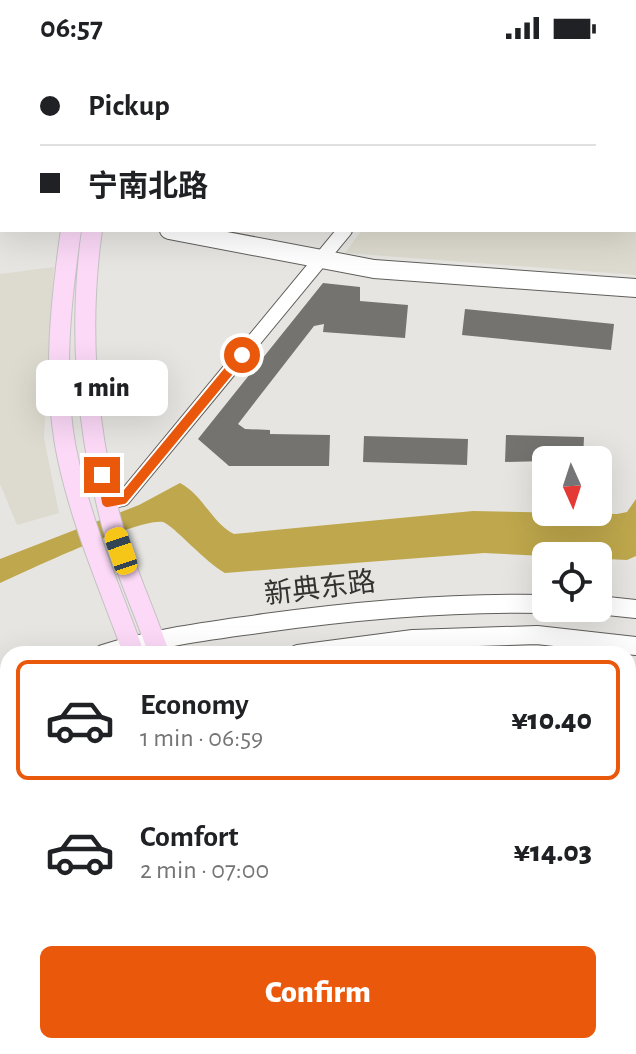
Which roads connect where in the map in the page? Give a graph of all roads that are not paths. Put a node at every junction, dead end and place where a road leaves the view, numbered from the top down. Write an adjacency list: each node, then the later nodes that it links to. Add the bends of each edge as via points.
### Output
1 (71, 232): 11 (main road, via 62,287 59,375 65,444 88,529)
2 (92, 232): 7 (main road, via 84,290 86,394)
3 (180, 232): 5 (main road)
4 (343, 232): 5 (street)
5 (322, 259): 6 (main road, via 374,269); 7 (street)
6 (636, 288)
7 (110, 512): 12 (main road)
8 (532, 604): 12 (main road, 新典东路, via 472,602 344,612)
9 (612, 606): 10 (main road)
10 (636, 609)
11 (132, 646)
12 (156, 646)
13 (359, 646): 14 (main road, via 537,635)
14 (636, 646)

